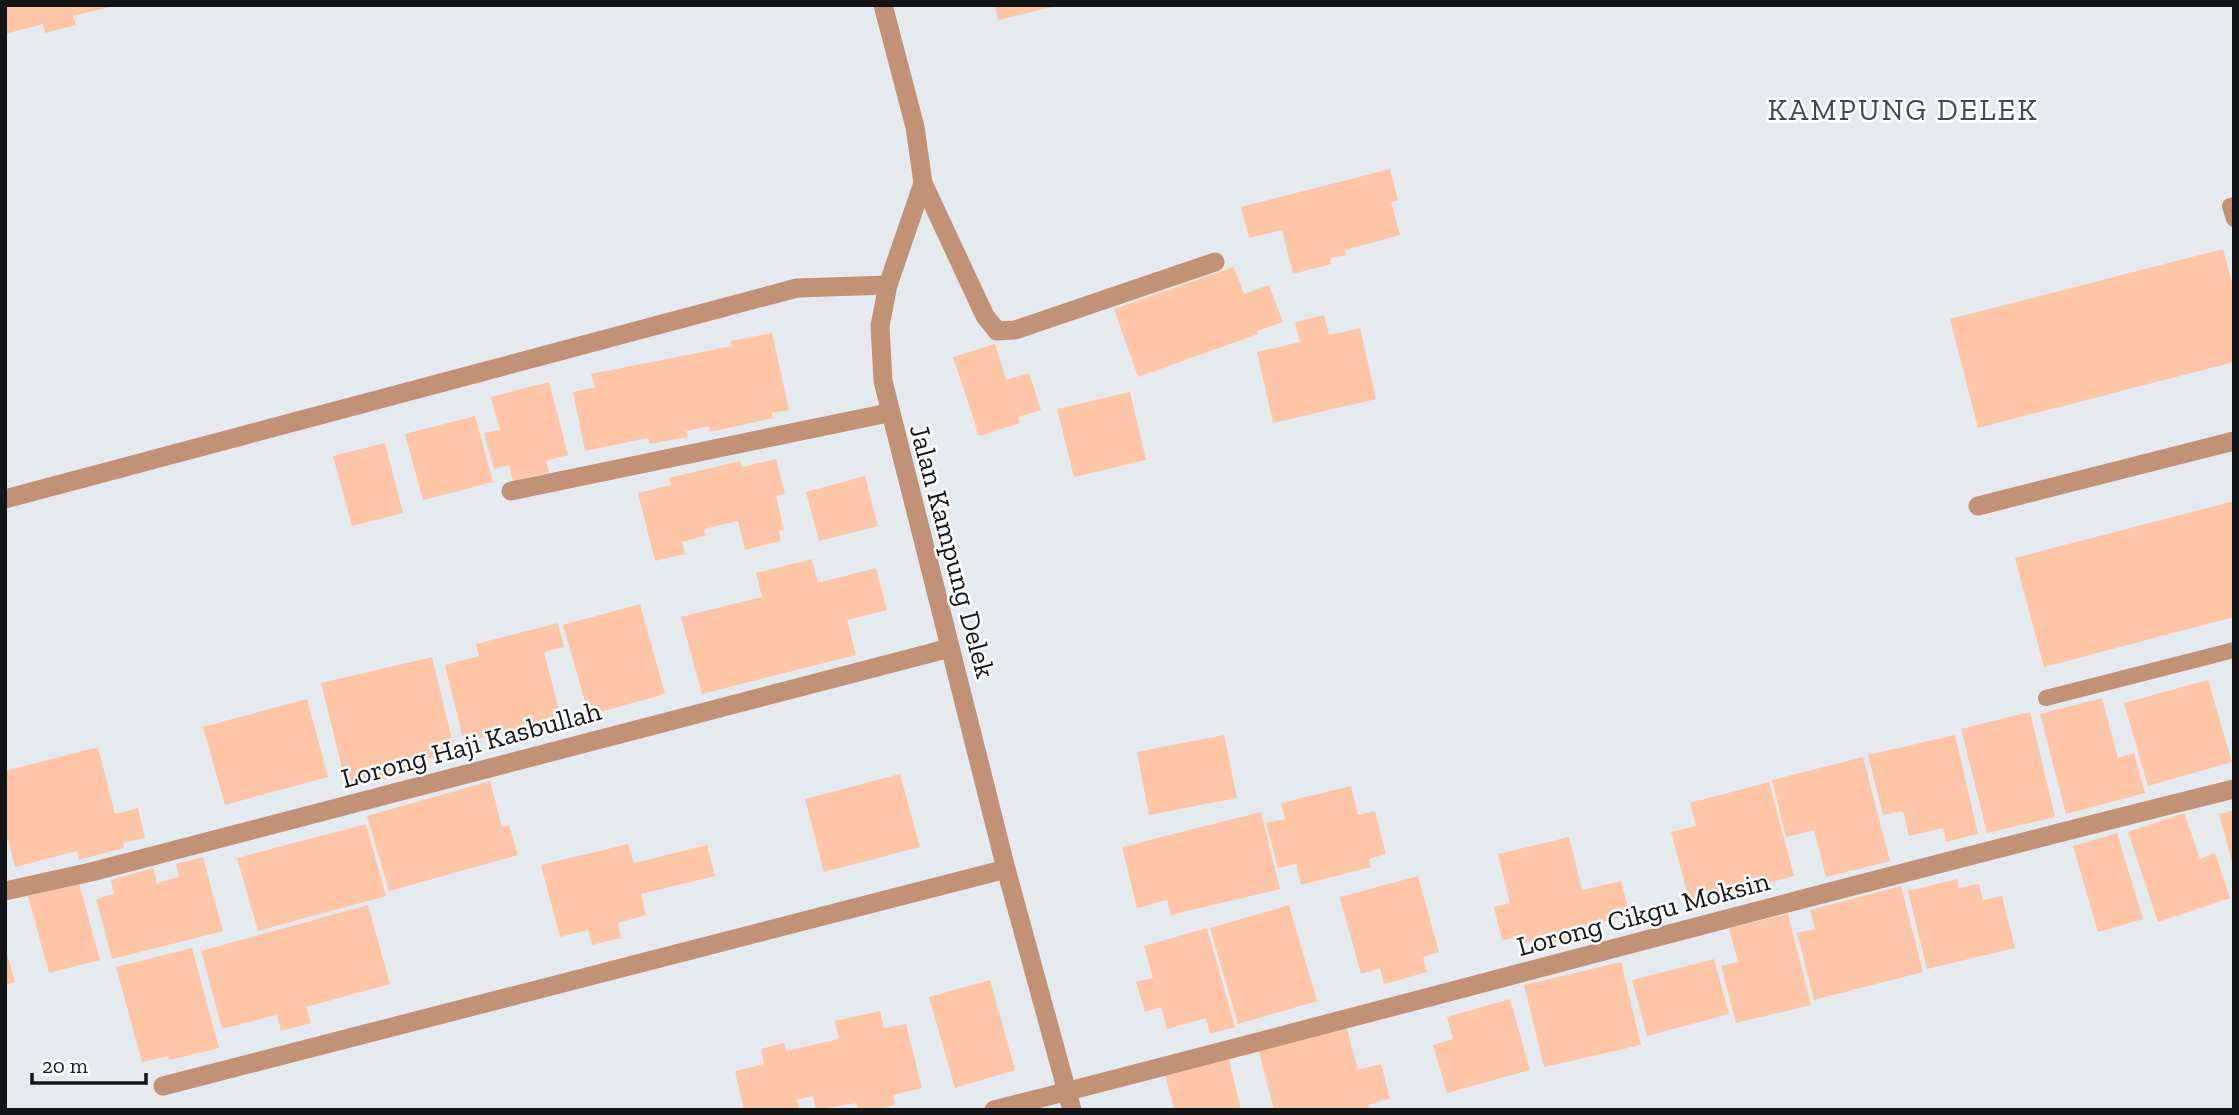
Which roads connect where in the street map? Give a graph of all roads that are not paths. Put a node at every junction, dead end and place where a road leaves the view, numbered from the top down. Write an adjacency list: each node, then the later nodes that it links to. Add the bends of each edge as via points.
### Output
1 (883, 5): 2 (street, Jalan Kampung Delek, via 915,127)
2 (923, 183): 5 (street, via 985,316 997,331 1015,330); 6 (street, Jalan Kampung Delek)
3 (2234, 205): 4 (lane, via 2230,206)
4 (2234, 219)
5 (1215, 262)
6 (888, 285): 7 (street, Jalan Kampung Delek, via 880,326); 10 (street, via 797,288)
7 (888, 413): 9 (street); 12 (street, Jalan Kampung Delek)
8 (2234, 441): 11 (street)
9 (511, 491)
10 (5, 499)
11 (1978, 506)
12 (950, 648): 16 (street, Jalan Kampung Delek); 17 (street, Lorong Haji Kasbullah, via 91,873)
13 (2234, 650): 14 (lane)
14 (2046, 698)
15 (2234, 789): 19 (street, Lorong Cikgu Moksin, via 1975,853)
16 (1006, 869): 18 (street); 19 (street, Jalan Kampung Delek)
17 (5, 891)
18 (163, 1086)
19 (1070, 1100): 20 (street, Lorong Cikgu Moksin)
20 (994, 1110)

